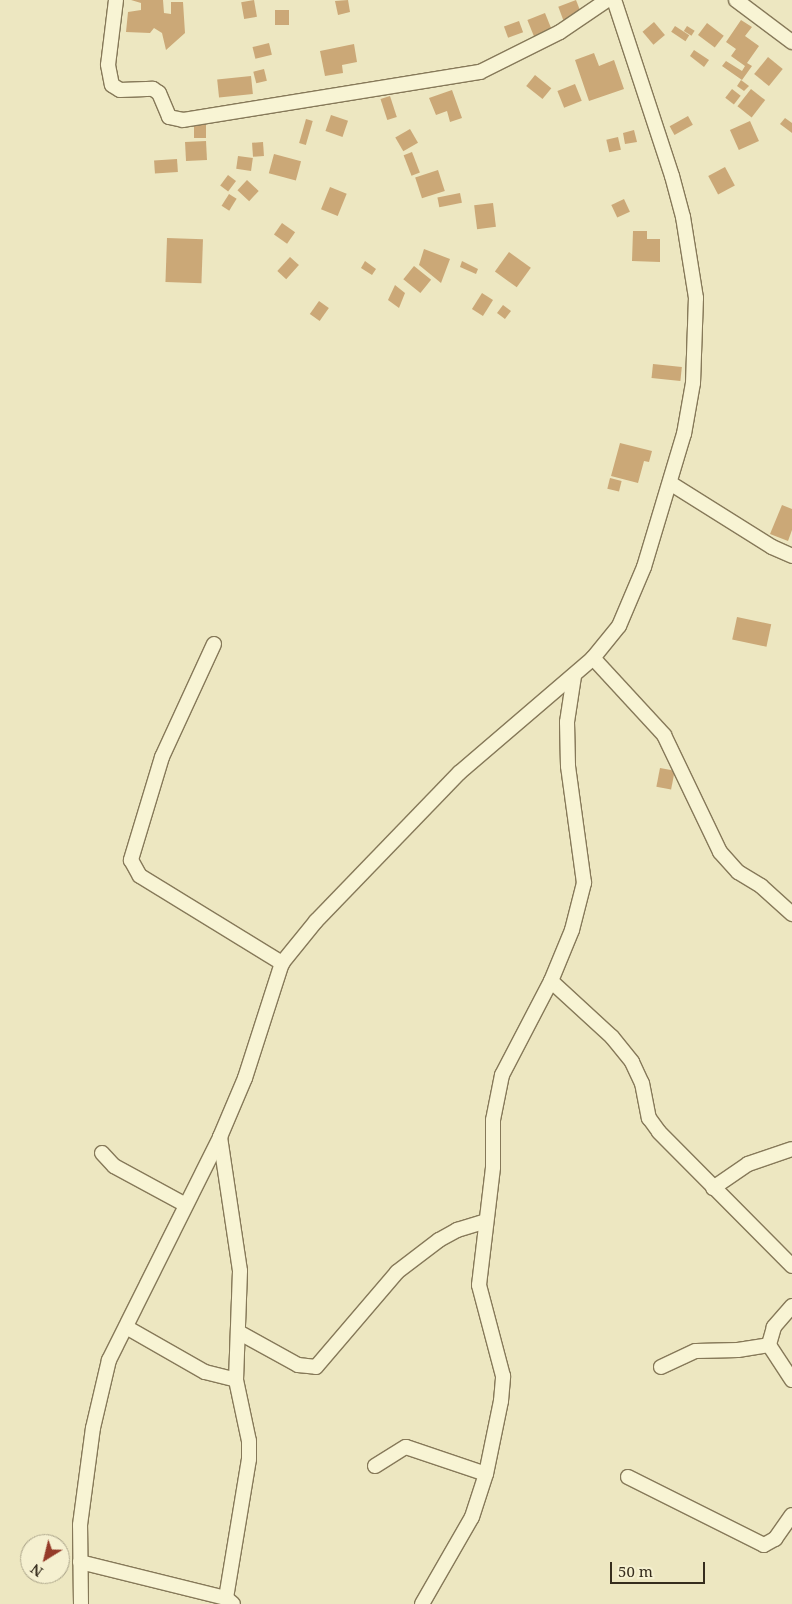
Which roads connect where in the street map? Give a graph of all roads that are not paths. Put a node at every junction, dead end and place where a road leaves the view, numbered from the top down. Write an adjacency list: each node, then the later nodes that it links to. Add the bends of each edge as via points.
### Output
1 (116, 0): 2 (street, via 108,65 112,85 120,90 152,89 159,93 163,110 169,117 183,120 480,72 560,32)
2 (607, 0)
3 (614, 0): 6 (street, via 672,176 683,217 696,298 693,382 684,434)
4 (736, 0): 5 (street)
5 (792, 42)
6 (670, 483): 7 (street, via 772,548); 9 (street, via 634,596 619,626)
7 (792, 556)
8 (214, 644): 12 (street, via 162,757 131,860 140,876)
9 (593, 658): 10 (street); 11 (street, via 664,735 720,852 738,872 761,886)
10 (574, 676): 12 (street, via 459,773 316,921); 13 (street, via 567,722 568,766 584,883 572,930)
11 (792, 914)
12 (282, 963): 14 (street, via 245,1078)
13 (551, 981): 17 (street, via 612,1037 632,1062 642,1083 649,1118); 19 (street, via 502,1075 493,1120 493,1167)
14 (220, 1138): 18 (street); 23 (street, via 240,1271)
15 (792, 1149): 17 (street, via 748,1164)
16 (102, 1153): 18 (street, via 114,1166)
17 (713, 1188): 20 (street)
18 (184, 1204): 22 (street)
19 (486, 1221): 23 (street, via 438,1240 397,1272 316,1367 298,1366); 29 (street, via 479,1285 503,1376)
20 (792, 1266)
21 (792, 1306): 24 (street, via 774,1327)
22 (126, 1328): 26 (street, via 205,1372); 32 (street, via 109,1360 93,1428 80,1525)
23 (240, 1333): 26 (street)
24 (769, 1345): 25 (street, via 696,1351); 27 (street)
25 (661, 1367)
26 (236, 1380): 33 (street, via 250,1459)
27 (792, 1380)
28 (375, 1466): 29 (street, via 406,1447)
29 (486, 1474): 35 (street, via 472,1516)
30 (628, 1477): 31 (street, via 764,1545 775,1538)
31 (792, 1516)
32 (80, 1562): 33 (street); 34 (street)
33 (230, 1601)
34 (81, 1604)
35 (422, 1604)

